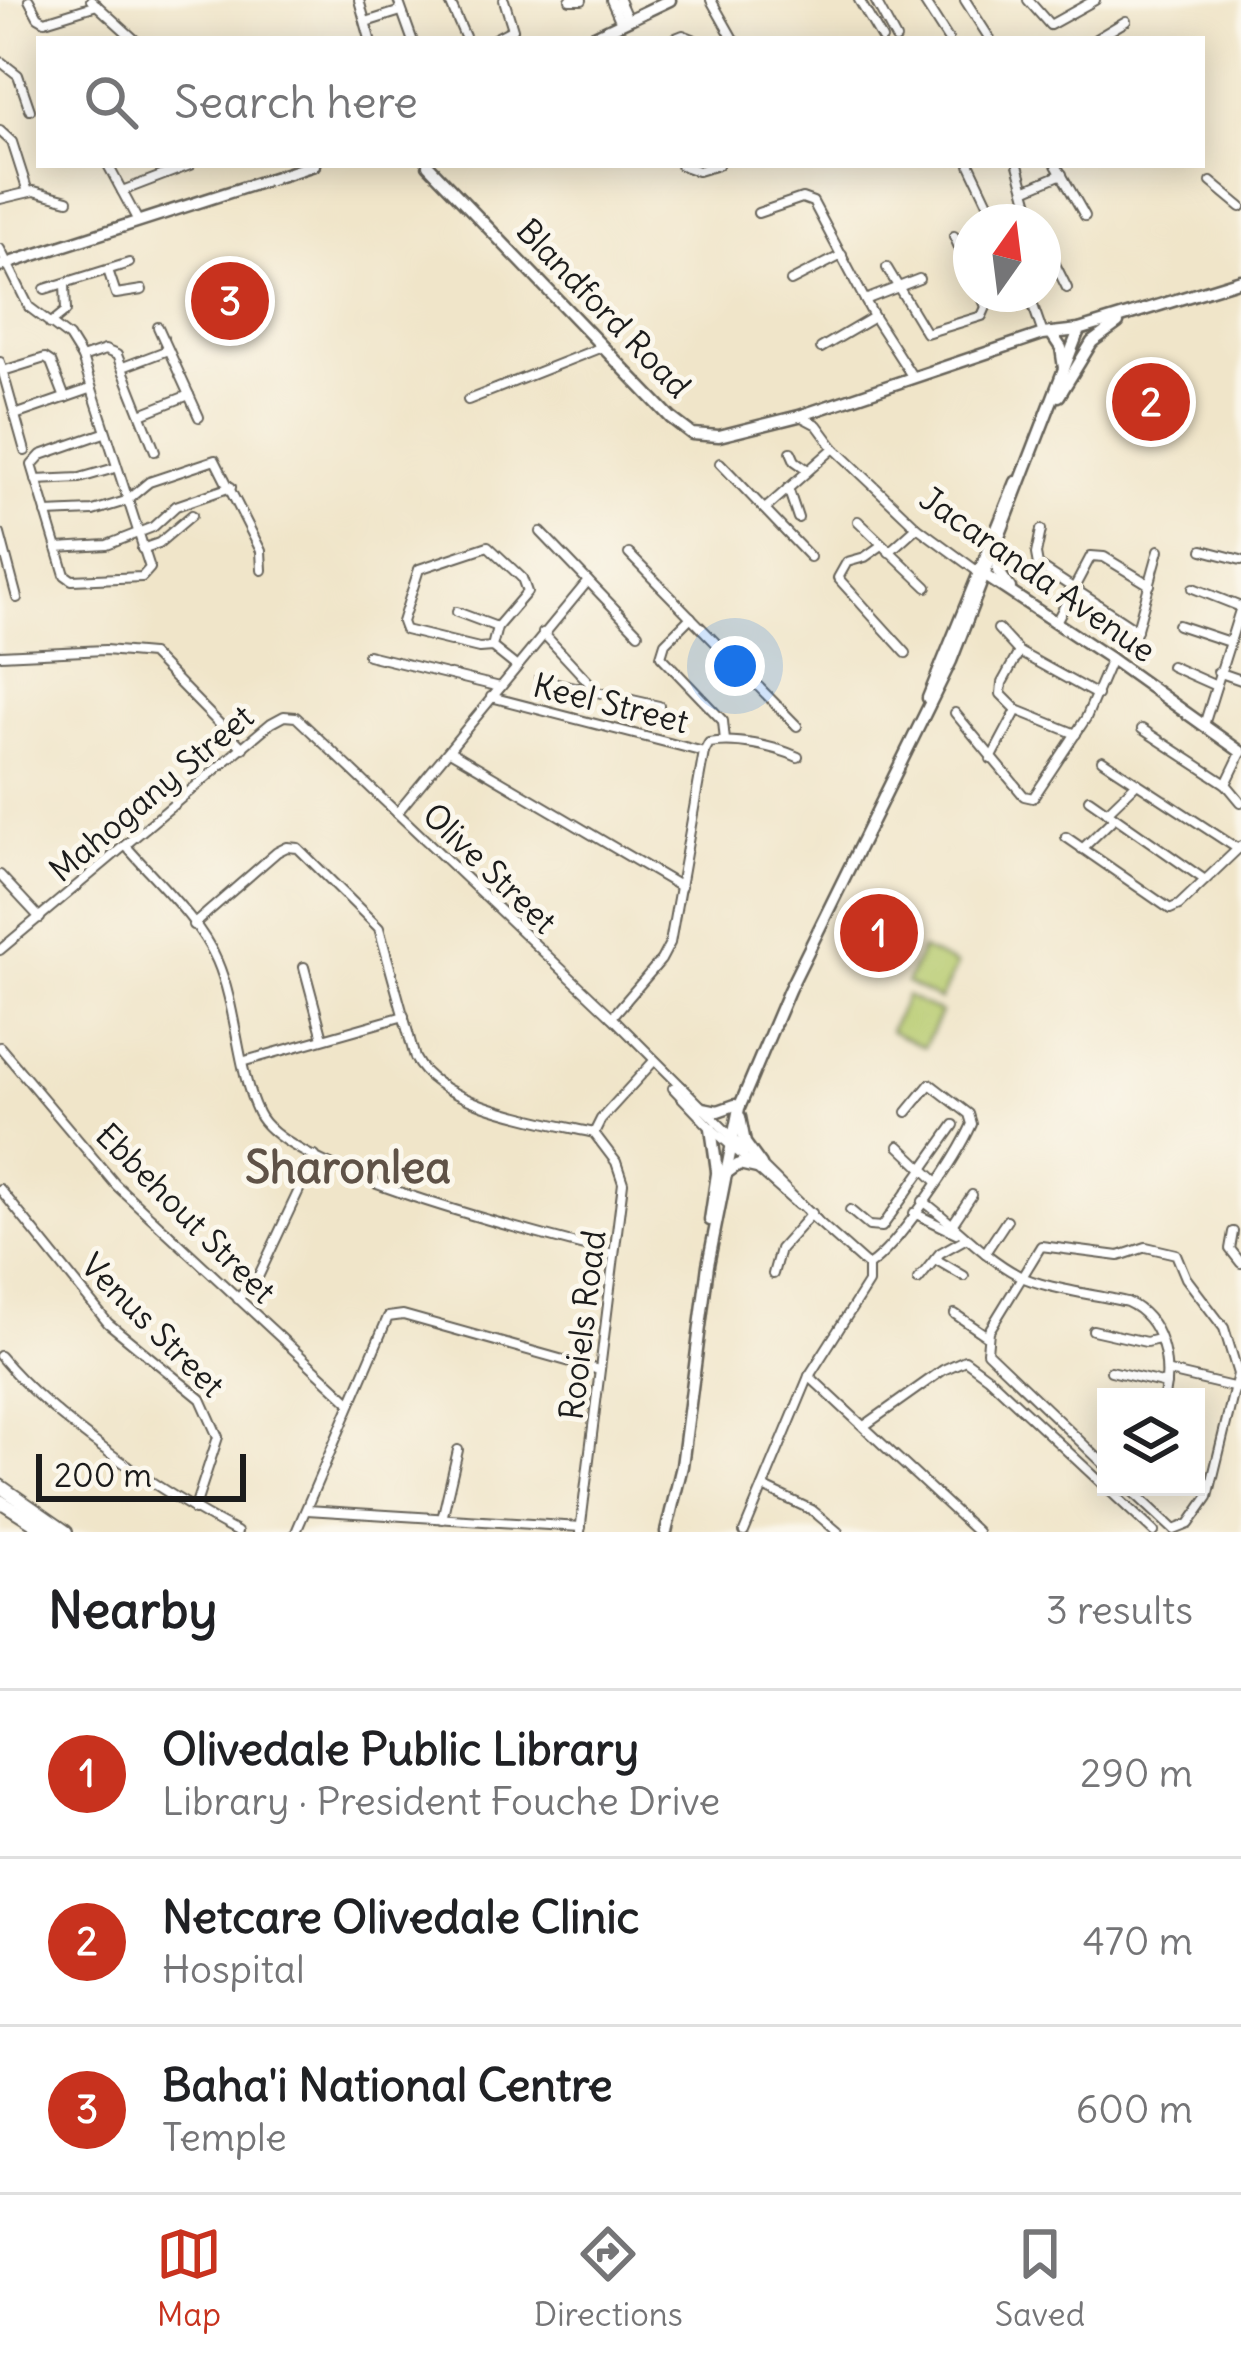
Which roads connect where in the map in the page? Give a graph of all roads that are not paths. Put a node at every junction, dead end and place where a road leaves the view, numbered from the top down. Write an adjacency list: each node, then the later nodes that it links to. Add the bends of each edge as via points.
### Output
1 (29, 0): 17 (street, via 45,21)
2 (359, 0): 19 (street)
3 (398, 0): 18 (street)
4 (449, 0): 25 (street)
5 (504, 0): 26 (street, via 513,28)
6 (570, 0): 7 (street)
7 (583, 0)
8 (615, 0): 21 (street)
9 (670, 0): 21 (street)
10 (711, 0): 28 (street)
11 (859, 0): 29 (street)
12 (875, 0): 30 (street)
13 (923, 0): 31 (street)
14 (965, 0): 32 (street)
15 (1028, 0): 16 (street, via 1050,25)
16 (1095, 0)
17 (94, 2): 22 (street)
18 (401, 11): 19 (street); 24 (street)
19 (366, 22): 23 (street)
20 (1126, 22): 33 (street)
21 (625, 23): 27 (street)
22 (131, 36)
23 (369, 36)
24 (411, 36)
25 (465, 36)
26 (499, 36)
27 (603, 36)
28 (730, 36)
29 (880, 36)
30 (894, 36)
31 (946, 36)
32 (989, 36)
33 (1101, 36)
34 (0, 61): 35 (street, via 18,75)
35 (30, 110)
36 (0, 131): 47 (street, via 12,142)
37 (110, 168): 46 (street)
38 (182, 168): 46 (street)
39 (305, 168): 55 (street)
40 (431, 168): 80 (street, Blandford Road)
41 (971, 168): 50 (street)
42 (1019, 168): 45 (street)
43 (1059, 170): 45 (street); 54 (street)
44 (1211, 182): 52 (street)
45 (1027, 189): 51 (street)
46 (122, 190): 55 (street)
47 (28, 192): 48 (street); 49 (street)
48 (0, 199)
49 (68, 200)
50 (988, 204)
51 (1030, 204)
52 (1241, 207)
53 (758, 213): 57 (street, via 807,198)
54 (1085, 216)
55 (138, 221): 59 (street)
56 (0, 250): 59 (street)
57 (842, 255): 64 (street); 71 (street)
58 (129, 263): 61 (street)
59 (3, 264): 76 (street, via 29,308)
60 (887, 268): 67 (street)
61 (108, 270): 66 (street); 70 (street, via 116,294)
62 (1061, 276): 68 (street)
63 (919, 279): 67 (street)
64 (791, 280)
65 (1241, 280): 74 (street)
66 (65, 284): 69 (street); 76 (street, via 66,311)
67 (897, 286): 71 (street); 72 (street, via 929,333)
68 (1067, 288)
69 (45, 289)
70 (142, 290)
71 (865, 300): 75 (street)
72 (985, 312)
73 (1037, 312): 79 (street)
74 (1136, 313): 78 (street); 93 (street, via 1092,342)
75 (874, 317): 81 (street); 87 (street)
76 (50, 324): 83 (street)
77 (158, 327): 82 (street)
78 (1079, 330): 79 (street); 86 (street)
79 (1047, 334): 86 (street, via 1060,348); 87 (street)
80 (603, 346): 92 (street); 99 (street, Blandford Road, via 692,434)
81 (821, 348)
82 (168, 350): 85 (street); 90 (street)
83 (82, 358): 85 (street, via 112,352); 88 (street)
84 (2, 367): 91 (street, via 45,358); 96 (street)
85 (123, 367): 95 (street)
86 (1064, 372): 93 (street)
87 (912, 376): 89 (street)
88 (90, 389): 91 (street); 101 (street)
89 (869, 390): 94 (street); 99 (street)
90 (188, 395): 95 (street); 98 (street)
91 (65, 398): 96 (street)
92 (468, 400)
93 (1052, 402): 106 (street)
94 (828, 406): 97 (street); 100 (street)
95 (141, 414): 104 (street)
96 (15, 415): 103 (street)
97 (799, 416): 99 (street); 100 (street, Jacaranda Avenue)
98 (199, 417)
99 (752, 427)
100 (825, 433): 102 (street, Jacaranda Avenue)
101 (104, 434): 108 (street); 110 (street, via 34,459)
102 (834, 448): 109 (street); 119 (street, Jacaranda Avenue)
103 (26, 451)
104 (155, 451)
105 (791, 452): 109 (street)
106 (1029, 458): 120 (street); 134 (street, via 1000,513)
107 (720, 463): 114 (street)
108 (116, 468): 110 (street); 113 (street)
109 (808, 470): 112 (street)
110 (36, 480): 115 (street)
111 (231, 488): 113 (street, via 218,461 209,460 149,482); 124 (street, via 176,506); 133 (street, via 261,550)
112 (788, 488): 114 (street); 117 (street)
113 (126, 501): 115 (street); 124 (street)
114 (765, 509): 131 (street)
115 (46, 513): 125 (street)
116 (192, 515): 126 (street)
117 (798, 518)
118 (858, 521): 127 (street)
119 (917, 527): 127 (street); 134 (street, Jacaranda Avenue)
120 (1004, 530): 134 (street); 142 (street, via 998,571)
121 (1041, 530): 138 (street, via 1036,562)
122 (541, 532): 135 (street)
123 (0, 534): 141 (street)
124 (137, 534): 125 (street); 126 (street)
125 (57, 548): 126 (street, via 72,580 142,577 150,570)
126 (142, 549)
127 (886, 549): 137 (street); 156 (street, via 847,562 838,578)
128 (1159, 550): 136 (street)
129 (1203, 550): 132 (street)
130 (629, 554): 146 (street)
131 (810, 557)
132 (1241, 560)
133 (262, 570)
134 (982, 574): 140 (street, Jacaranda Avenue); 145 (street); 172 (street)
135 (588, 581): 151 (street); 152 (street)
136 (1150, 584): 138 (street, via 1098,554 1085,561); 138 (street, via 1136,633)
137 (927, 587)
138 (1074, 588): 147 (street)
139 (1193, 588): 143 (street)
140 (1008, 591): 142 (street, Jacaranda Avenue); 145 (street, via 986,592)
141 (17, 598)
142 (1021, 600): 147 (street, Jacaranda Avenue)
143 (1241, 607): 153 (street)
144 (457, 612): 149 (street)
145 (970, 613): 172 (street)
146 (691, 617): 176 (street); 179 (street, via 661,656 723,721)
147 (1056, 623): 159 (street, Jacaranda Avenue)
148 (1178, 625): 153 (street)
149 (497, 626): 154 (street); 154 (street, via 527,587 494,549 428,563 415,574 405,630)
150 (998, 628): 155 (street)
151 (543, 633): 161 (street); 167 (street)
152 (638, 633)
153 (1234, 637): 162 (street)
154 (492, 647): 161 (street)
155 (1019, 652): 168 (street); 171 (street, via 1000,689)
156 (906, 653)
157 (368, 655): 166 (street)
158 (0, 656): 180 (street, via 152,654)
159 (1112, 659): 168 (street); 175 (street, Jacaranda Avenue)
160 (1172, 666): 165 (street)
161 (517, 667): 166 (street)
162 (1218, 672): 164 (street); 165 (street)
163 (539, 679): 167 (street)
164 (1241, 680)
165 (1216, 686): 175 (street)
166 (500, 687): 169 (street)
167 (596, 690): 170 (street)
168 (1096, 695): 178 (street)
169 (491, 697): 182 (street); 183 (street, Keel Street)
170 (658, 706)
171 (1017, 710): 178 (street); 185 (street)
172 (925, 713): 193 (street)
173 (956, 713): 185 (street)
174 (276, 719): 180 (street, Mahogany Street); 191 (street, Olive Street, via 303,720)
175 (1204, 725): 181 (street, Jacaranda Avenue)
176 (797, 726)
177 (1142, 729): 188 (street)
178 (1076, 734): 185 (street, via 1030,799)
179 (725, 741): 183 (street, Keel Street, via 712,741); 184 (street, Keel Street)
180 (243, 748): 195 (street, Mahogany Street)
181 (1239, 748): 188 (street)
182 (450, 751): 191 (street); 200 (street)
183 (704, 752): 200 (street)
184 (798, 757)
185 (992, 759)
186 (1102, 760): 187 (street)
187 (1136, 783): 192 (street); 196 (street)
188 (1226, 784): 190 (street)
189 (1089, 799): 192 (street)
190 (1241, 802)
191 (397, 812): 206 (street, Olive Street)
192 (1110, 815): 197 (street); 199 (street)
193 (869, 826): 207 (street); 214 (street, via 778,1000)
194 (1066, 836): 197 (street)
195 (126, 846): 201 (street, Mahogany Street); 202 (street)
196 (1240, 847): 199 (street)
197 (1082, 849): 199 (street, via 1171,909)
198 (0, 875): 201 (street)
199 (1205, 880)
200 (682, 887): 206 (street, via 666,952)
201 (40, 918): 203 (street, Mahogany Street)
202 (193, 925): 205 (street, via 277,852 298,848 379,928); 211 (street, via 216,958)
203 (0, 950)
204 (304, 967): 208 (street)
205 (404, 1016): 208 (street); 219 (street, via 418,1064 437,1084)
206 (612, 1017): 212 (street, Olive Street)
207 (769, 1037): 210 (street); 214 (street)
208 (323, 1038): 211 (street)
209 (0, 1047): 245 (street, Ebbehout Street, via 116,1185)
210 (774, 1055)
211 (244, 1061): 222 (street, via 260,1117)
212 (653, 1062): 213 (street, Olive Street); 219 (street)
213 (663, 1072): 215 (street, Olive Street); 218 (street, Olive Street)
214 (737, 1106): 215 (street); 220 (street); 223 (street)
215 (698, 1107): 220 (street, Olive Street)
216 (907, 1112): 226 (street, via 930,1084 972,1119)
217 (954, 1126): 224 (street)
218 (711, 1128): 220 (street, Olive Street); 225 (street)
219 (594, 1133): 237 (street, Rooiels Road, via 622,1177)
220 (728, 1139): 223 (street, Olive Street); 225 (street)
221 (899, 1146): 224 (street)
222 (315, 1156): 237 (street, via 432,1205); 245 (street, via 259,1275)
223 (759, 1167): 225 (street, via 739,1164); 232 (street, Olive Street)
224 (924, 1170): 226 (street); 230 (street, via 879,1228)
225 (720, 1174): 274 (street)
226 (936, 1181): 229 (street)
227 (0, 1189): 266 (street, Venus Street, via 108,1323 205,1405 218,1437)
228 (972, 1195): 234 (street)
229 (923, 1201): 231 (street); 234 (street)
230 (850, 1210)
231 (914, 1214): 234 (street); 240 (street)
232 (813, 1216): 240 (street, Olive Street); 241 (street, via 779,1249)
233 (1007, 1220): 236 (street)
234 (956, 1232): 236 (street); 238 (street)
235 (1233, 1232): 239 (street, via 1230,1249)
236 (986, 1253): 243 (street)
237 (614, 1254): 251 (street, Rooiels Road)
238 (935, 1259): 242 (street); 244 (street)
239 (1241, 1263)
240 (868, 1266): 254 (street, via 868,1283)
241 (773, 1274)
242 (964, 1276)
243 (1022, 1278): 248 (street); 249 (street, via 1135,1305); 257 (street, via 1043,1246 1119,1256 1146,1246 1173,1252 1224,1328)
244 (918, 1280)
245 (238, 1299): 258 (street, Ebbehout Street)
246 (955, 1314): 248 (street)
247 (1093, 1330): 249 (street)
248 (987, 1336): 261 (street, via 987,1352)
249 (1159, 1339): 253 (street)
250 (0, 1355): 266 (street, via 81,1429)
251 (599, 1370): 258 (street, via 393,1314); 269 (street, Rooiels Road)
252 (1112, 1371): 255 (street)
253 (1169, 1372): 255 (street); 257 (street)
254 (809, 1376): 259 (street); 263 (street)
255 (1166, 1384): 256 (street)
256 (1165, 1388)
257 (1239, 1389): 264 (street, via 1208,1497 1189,1525 1174,1530)
258 (350, 1402): 267 (street)
259 (864, 1426): 277 (street); 278 (street, via 965,1360)
260 (458, 1450): 268 (street)
261 (1097, 1457)
262 (0, 1486): 271 (main road)
263 (764, 1487): 275 (street); 276 (street)
264 (1138, 1496)
265 (0, 1501): 270 (main road)
266 (194, 1510): 272 (street)
267 (306, 1510): 268 (street); 273 (street)
268 (442, 1519): 269 (street)
269 (580, 1530)
270 (49, 1532)
271 (66, 1532)
272 (237, 1532)
273 (296, 1532)
274 (666, 1532)
275 (744, 1532)
276 (838, 1532)
277 (977, 1532)
278 (1154, 1532)

